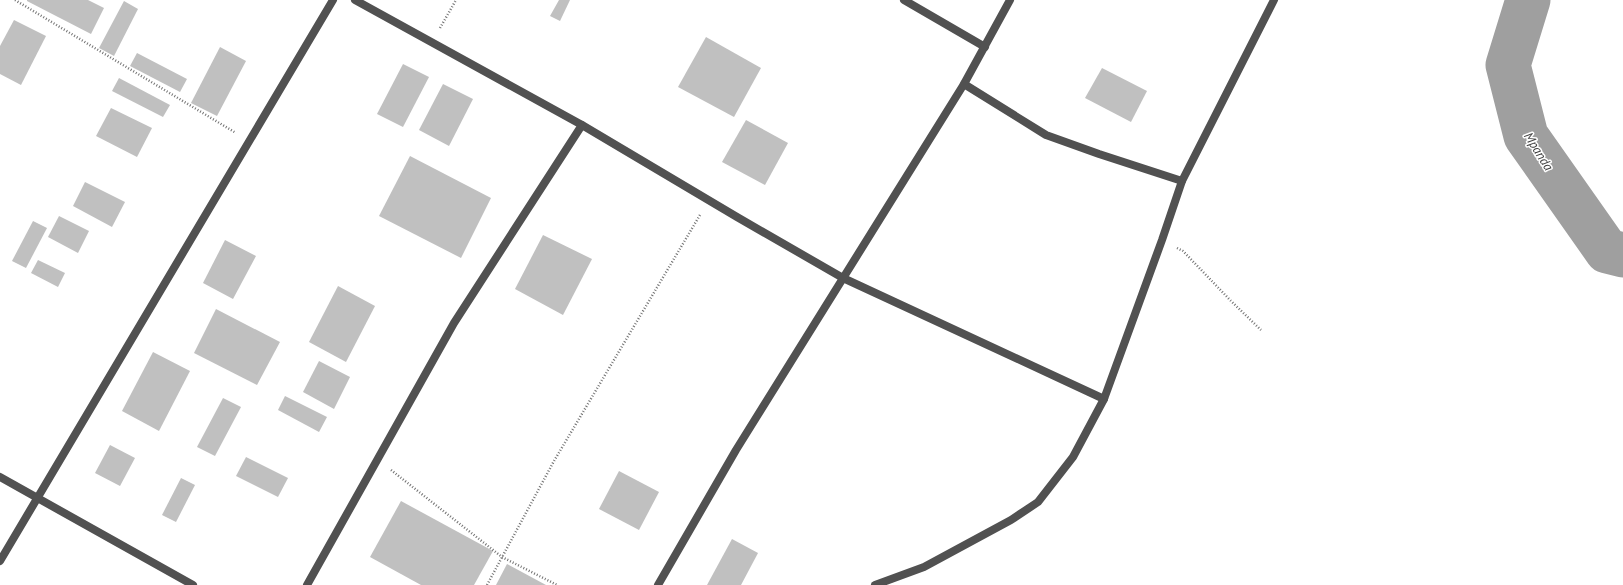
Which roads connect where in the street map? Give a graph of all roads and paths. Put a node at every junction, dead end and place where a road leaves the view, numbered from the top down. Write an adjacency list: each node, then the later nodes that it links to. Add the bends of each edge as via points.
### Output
1 (15, 0): 12 (path)
2 (333, 0): 12 (street)
3 (355, 0): 8 (street)
4 (456, 0): 8 (path)
5 (904, 0): 9 (street)
6 (1010, 0): 9 (street)
7 (1274, 0): 13 (street)
8 (432, 43): 11 (street)
9 (985, 47): 10 (street)
10 (964, 84): 13 (street, via 1046,134); 16 (street)
11 (582, 125): 14 (street); 19 (street, via 454,323)
12 (249, 141): 21 (street)
13 (1182, 181): 15 (street)
14 (709, 201): 16 (street); 22 (path, via 554,461)
15 (1162, 240): 17 (path, via 1183,251); 18 (street)
16 (843, 278): 18 (street); 28 (street, via 736,450)
17 (1261, 330)
18 (1104, 399): 29 (street, via 1073,457 1038,502 1011,520 924,567)
19 (378, 460): 22 (path); 25 (street)
20 (0, 477): 21 (street)
21 (37, 498): 23 (street); 24 (street)
22 (502, 557): 26 (path); 27 (path)
23 (0, 560)
24 (193, 585)
25 (307, 585)
26 (486, 585)
27 (557, 585)
28 (658, 585)
29 (876, 585)

